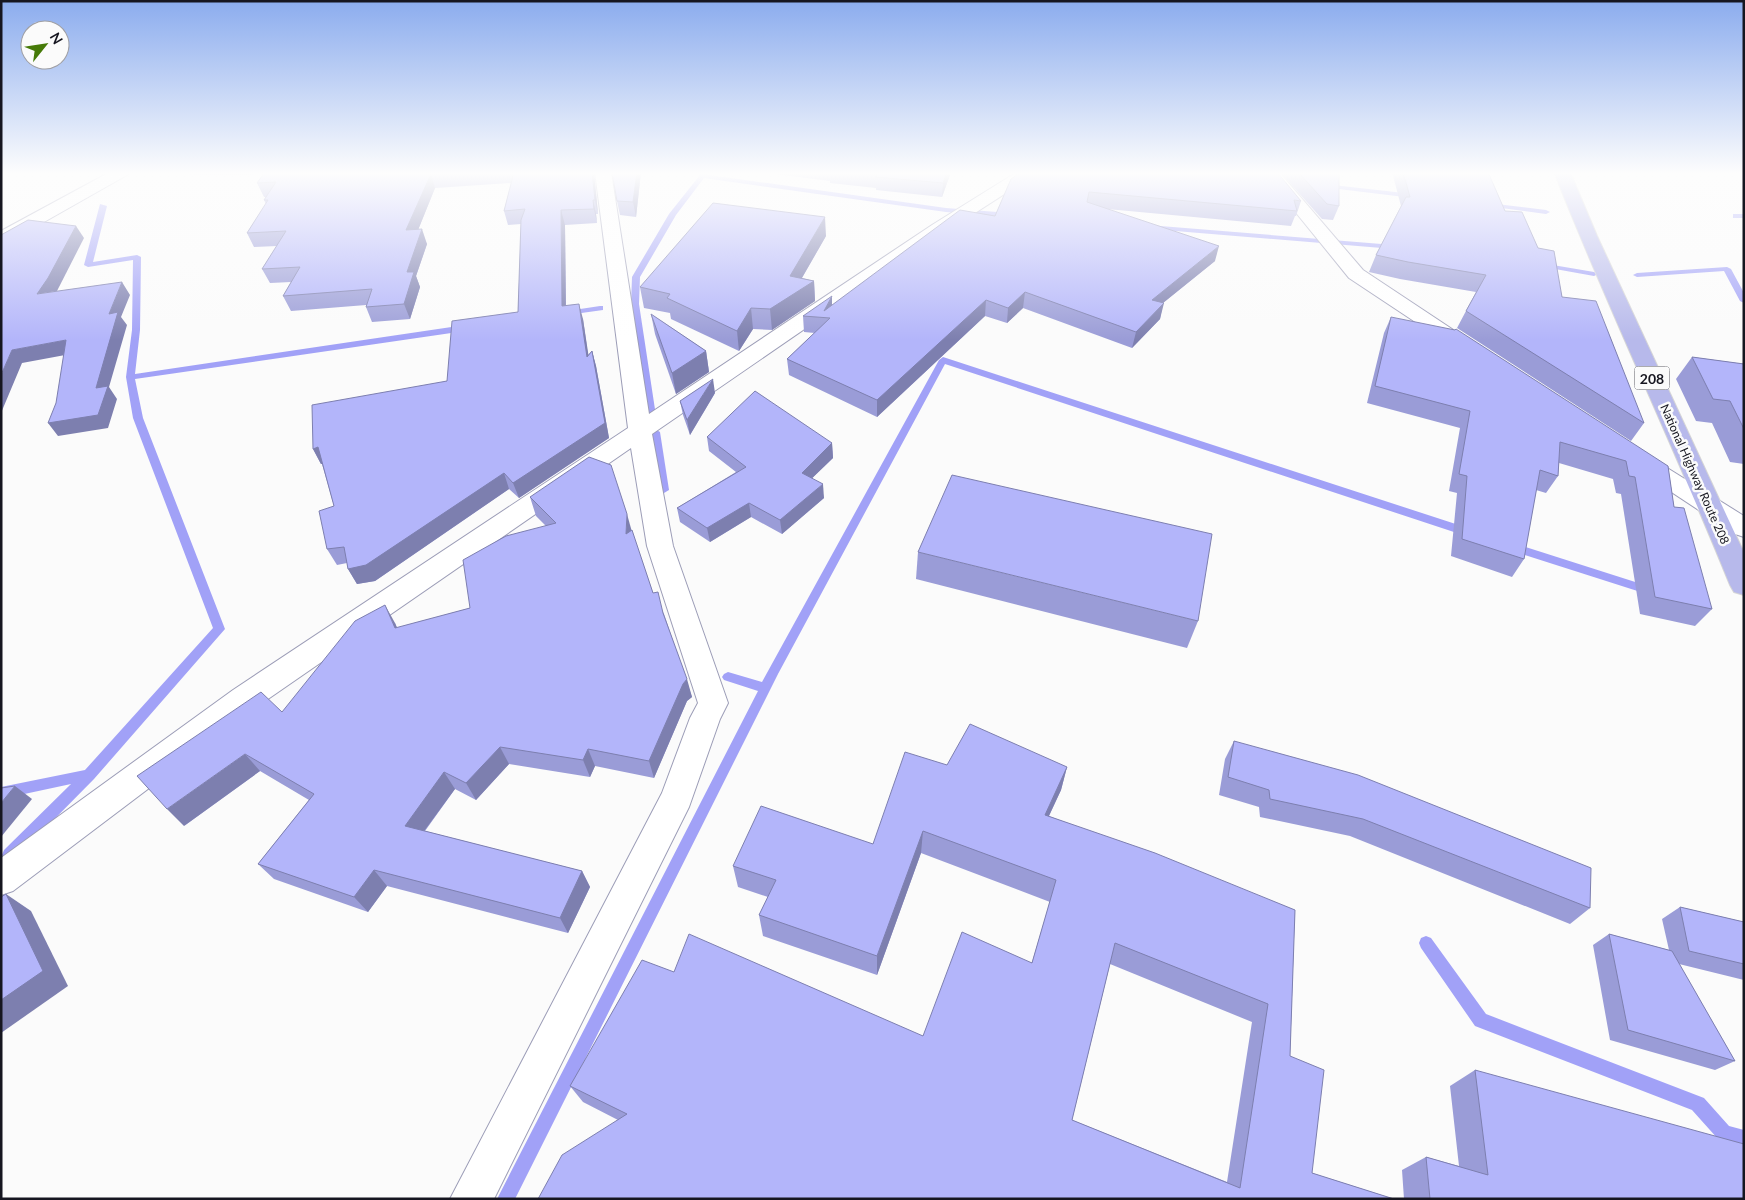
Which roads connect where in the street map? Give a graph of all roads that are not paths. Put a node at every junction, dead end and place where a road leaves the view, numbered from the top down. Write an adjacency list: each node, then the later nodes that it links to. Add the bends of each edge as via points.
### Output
1 (21, 228): 6 (street)
2 (611, 228): 8 (street)
3 (940, 228): 8 (street)
4 (1318, 228): 7 (street, via 1356,274)
5 (1585, 228): 10 (highway, National Highway Route 208 / 208)
6 (1, 239)
7 (1480, 356)
8 (640, 432): 13 (street, via 244,699); 14 (street, via 660,546 713,703 677,797)
9 (1620, 448): 10 (street)
10 (1711, 507): 11 (street); 12 (highway, National Highway Route 208 / 208)
11 (1744, 528)
12 (1744, 585)
13 (1, 879)
14 (471, 1199)

